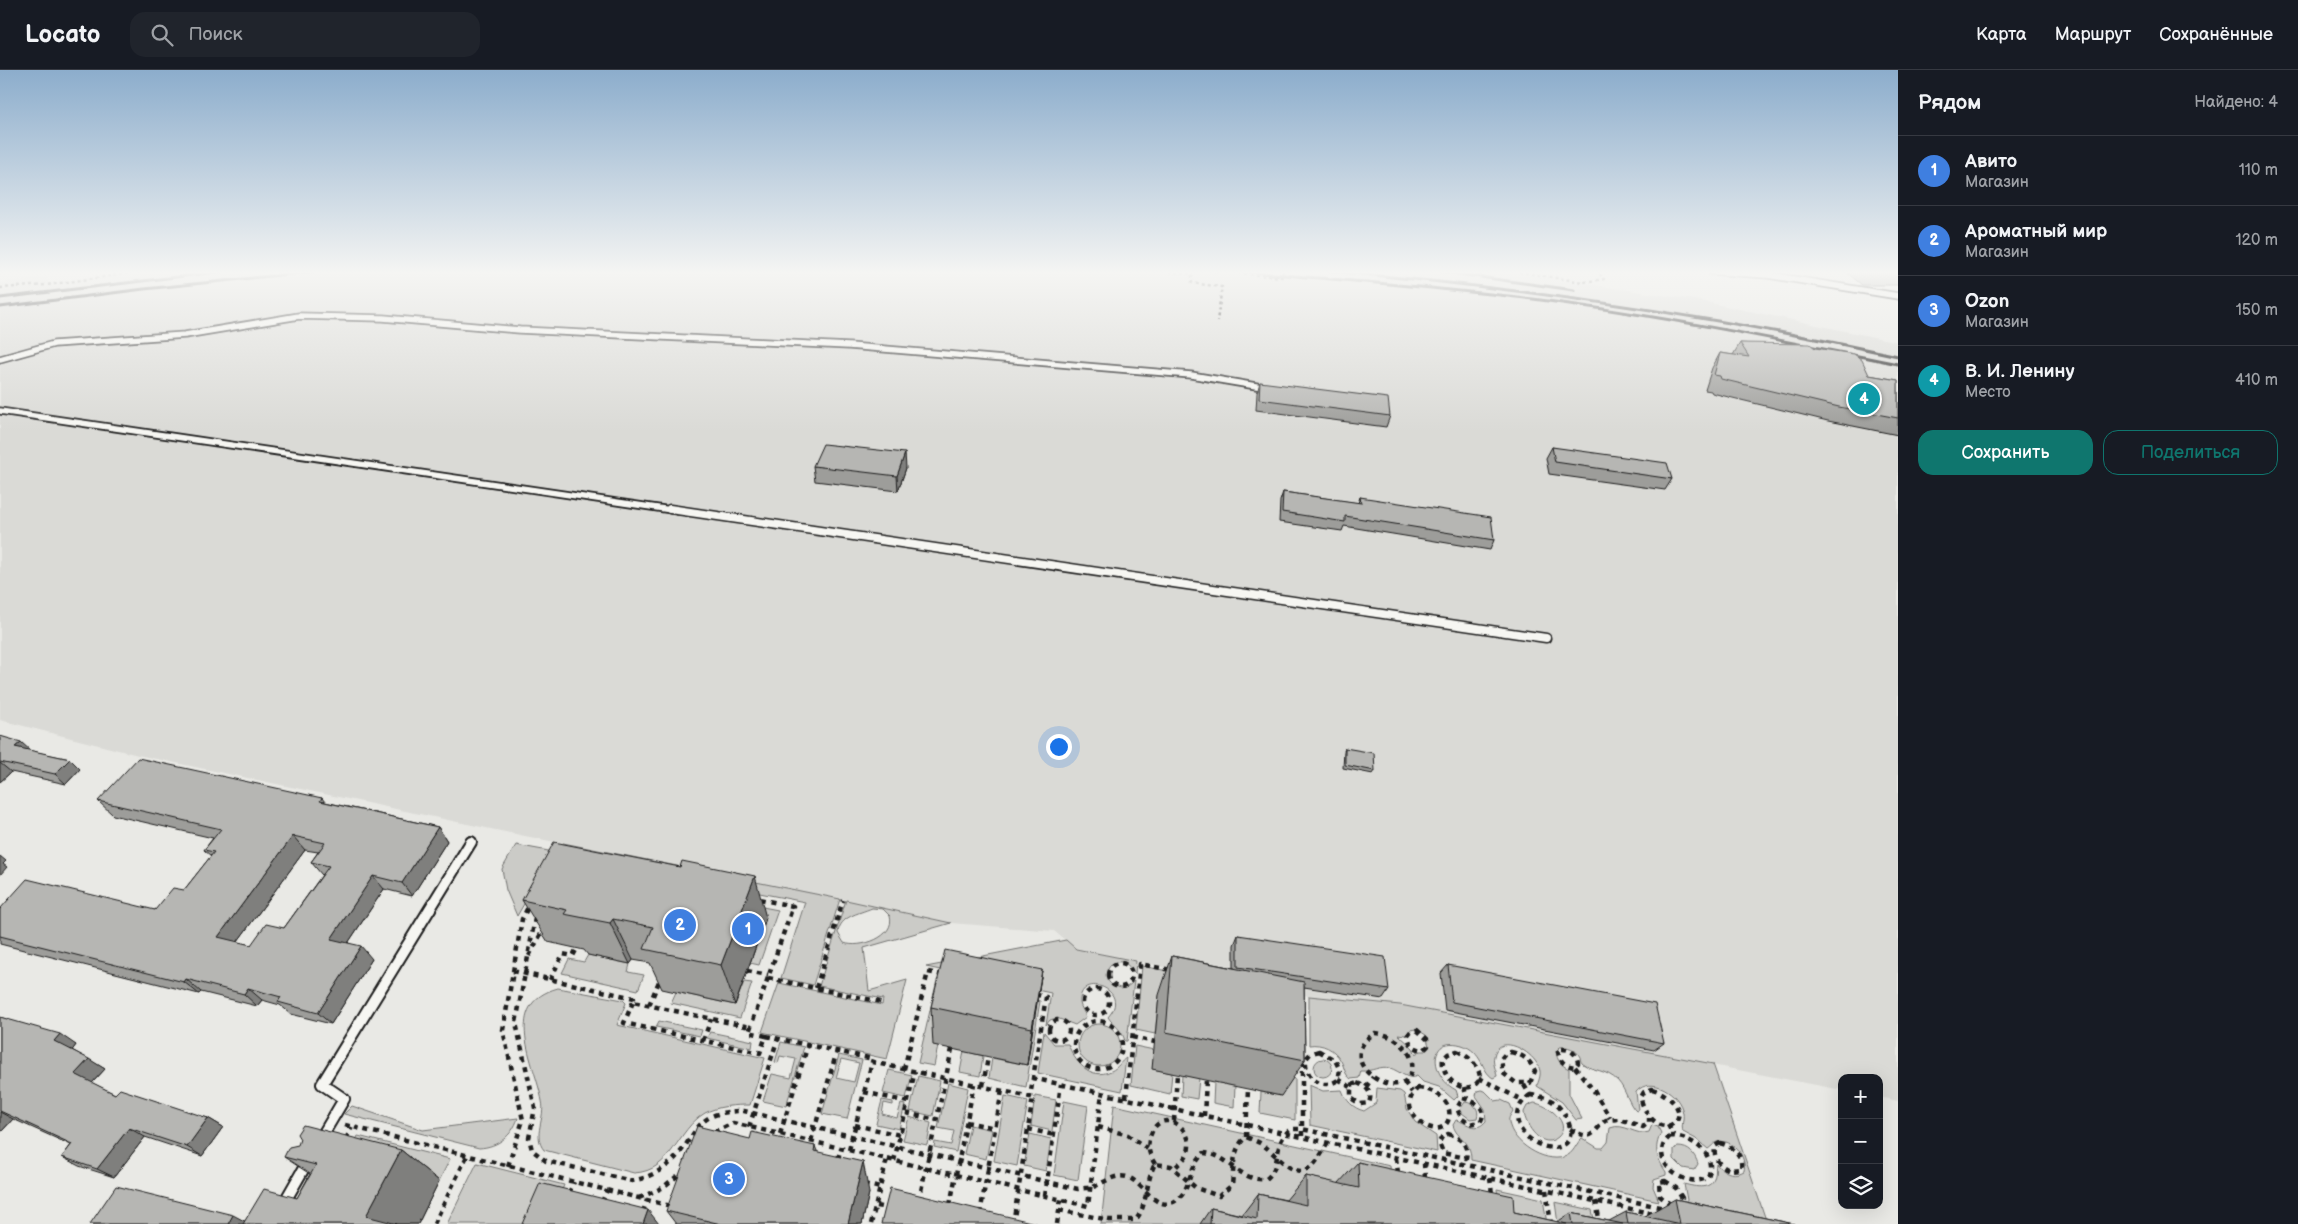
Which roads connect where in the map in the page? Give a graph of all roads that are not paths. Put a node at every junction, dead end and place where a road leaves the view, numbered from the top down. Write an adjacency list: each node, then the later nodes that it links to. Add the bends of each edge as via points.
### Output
1 (246, 325): 3 (lane, via 185,335 54,344)
2 (462, 325): 4 (lane, via 859,347 1192,376)
3 (0, 359)
4 (1278, 389)
5 (0, 411): 6 (lane)
6 (1546, 638)
7 (471, 842): 8 (lane, via 322,1084 344,1099)
8 (306, 1164): 9 (lane); 10 (lane)
9 (321, 1168)
10 (276, 1216)

